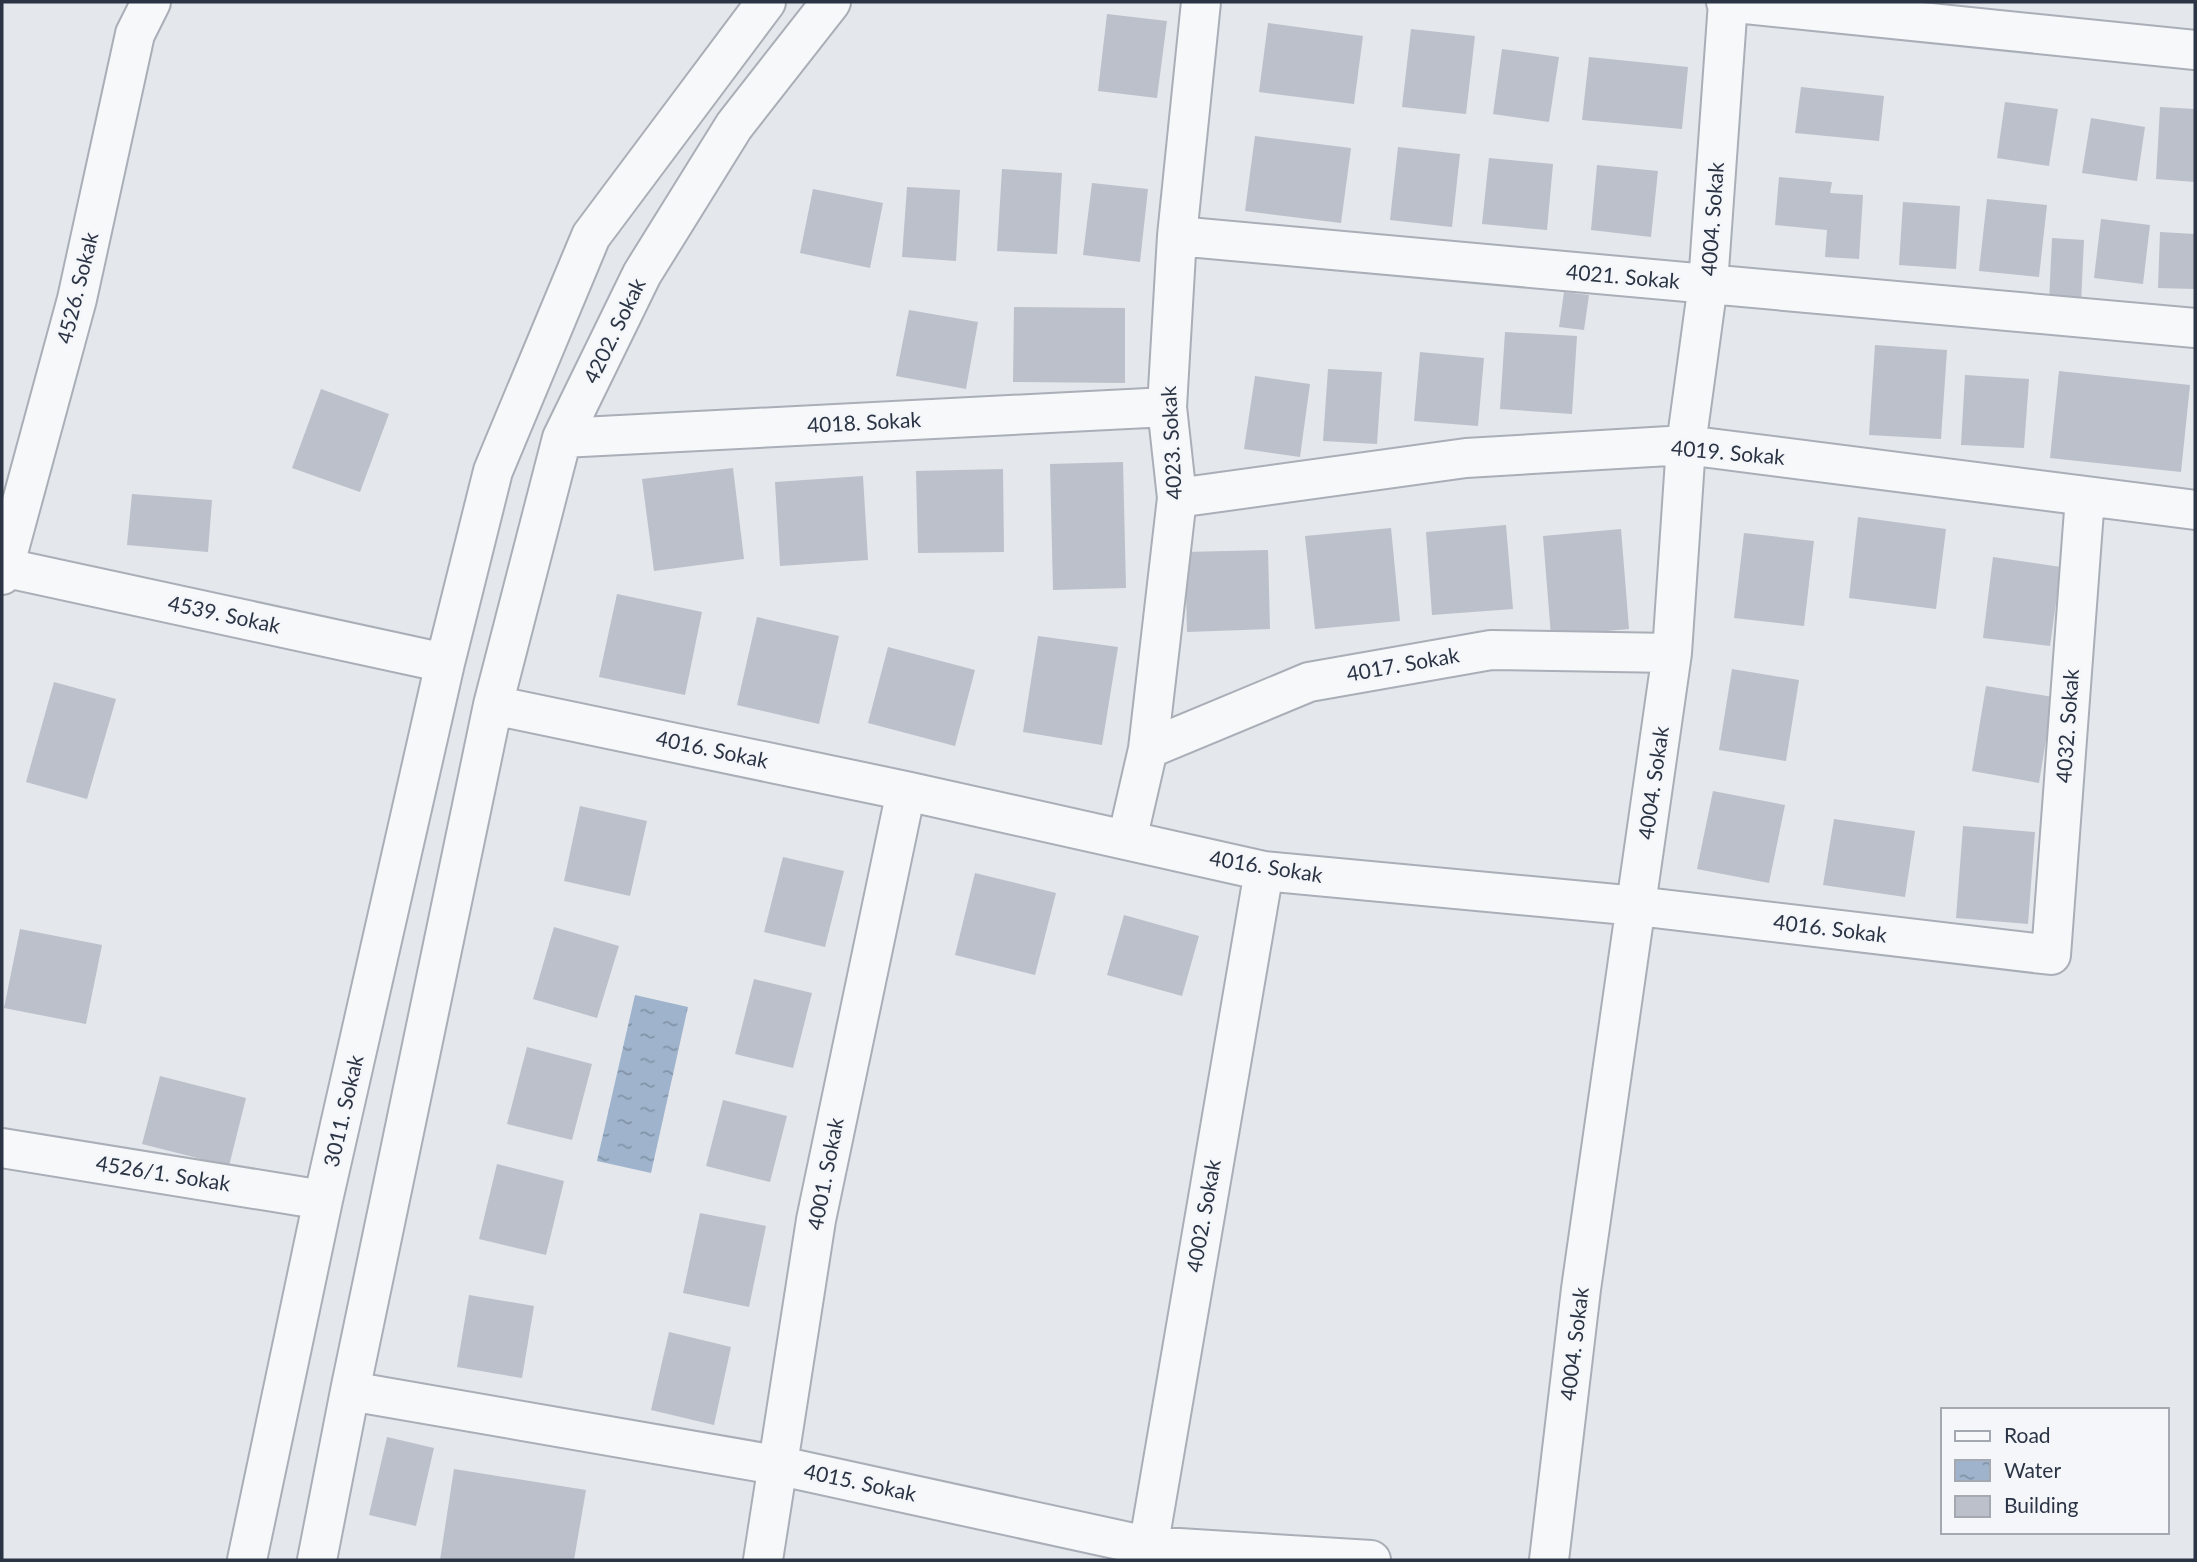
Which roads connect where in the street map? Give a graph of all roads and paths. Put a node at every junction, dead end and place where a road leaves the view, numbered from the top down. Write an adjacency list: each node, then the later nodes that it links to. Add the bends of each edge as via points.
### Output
1 (151, 2): 16 (street, 4526. Sokak, via 135,34 77,299)
2 (766, 2): 18 (street, via 591,236 494,471)
3 (831, 2): 11 (street, 4202. Sokak, via 734,126 642,274)
4 (1201, 2): 7 (street, 4023. Sokak)
5 (1727, 2): 6 (street); 8 (street, 4004. Sokak)
6 (2195, 50)
7 (1177, 236): 8 (street, 4021. Sokak); 10 (street, 4023. Sokak)
8 (1708, 284): 9 (street, 4021. Sokak); 12 (street, 4004. Sokak)
9 (2195, 328)
10 (1167, 407): 11 (street, 4018. Sokak); 14 (street, 4023. Sokak)
11 (562, 438): 19 (street, 4202. Sokak)
12 (1686, 445): 13 (street, 4019. Sokak); 14 (street, 4019. Sokak, via 1466,458); 17 (street, 4004. Sokak)
13 (2085, 497): 15 (street, 4019. Sokak); 25 (street, 4032. Sokak)
14 (1177, 498): 20 (street, 4023. Sokak)
15 (2195, 510)
16 (2, 570): 18 (street, 4539. Sokak)
17 (1672, 653): 20 (street, 4017. Sokak, via 1491,650 1309,681); 24 (street, 4004. Sokak)
18 (445, 663): 27 (street, 3011. Sokak)
19 (494, 705): 21 (street, 4016. Sokak); 28 (street)
20 (1147, 748): 22 (street, 4023. Sokak)
21 (906, 790): 22 (street, 4016. Sokak); 29 (street, 4001. Sokak, via 816,1220)
22 (1127, 840): 23 (street, 4016. Sokak)
23 (1264, 871): 24 (street, 4016. Sokak); 30 (street, 4002. Sokak)
24 (1637, 906): 25 (street, 4016. Sokak); 35 (street, 4004. Sokak, via 1581,1289)
25 (2051, 955)
26 (2, 1148): 27 (street, 4526/1. Sokak)
27 (323, 1200): 31 (street, 3011. Sokak)
28 (350, 1391): 29 (street, 4015. Sokak); 32 (street)
29 (776, 1465): 30 (street, 4015. Sokak); 33 (street, 4001. Sokak)
30 (1146, 1553): 34 (street, 4015. Sokak)
31 (247, 1560)
32 (317, 1560)
33 (763, 1560)
34 (1371, 1560)
35 (1549, 1560)

